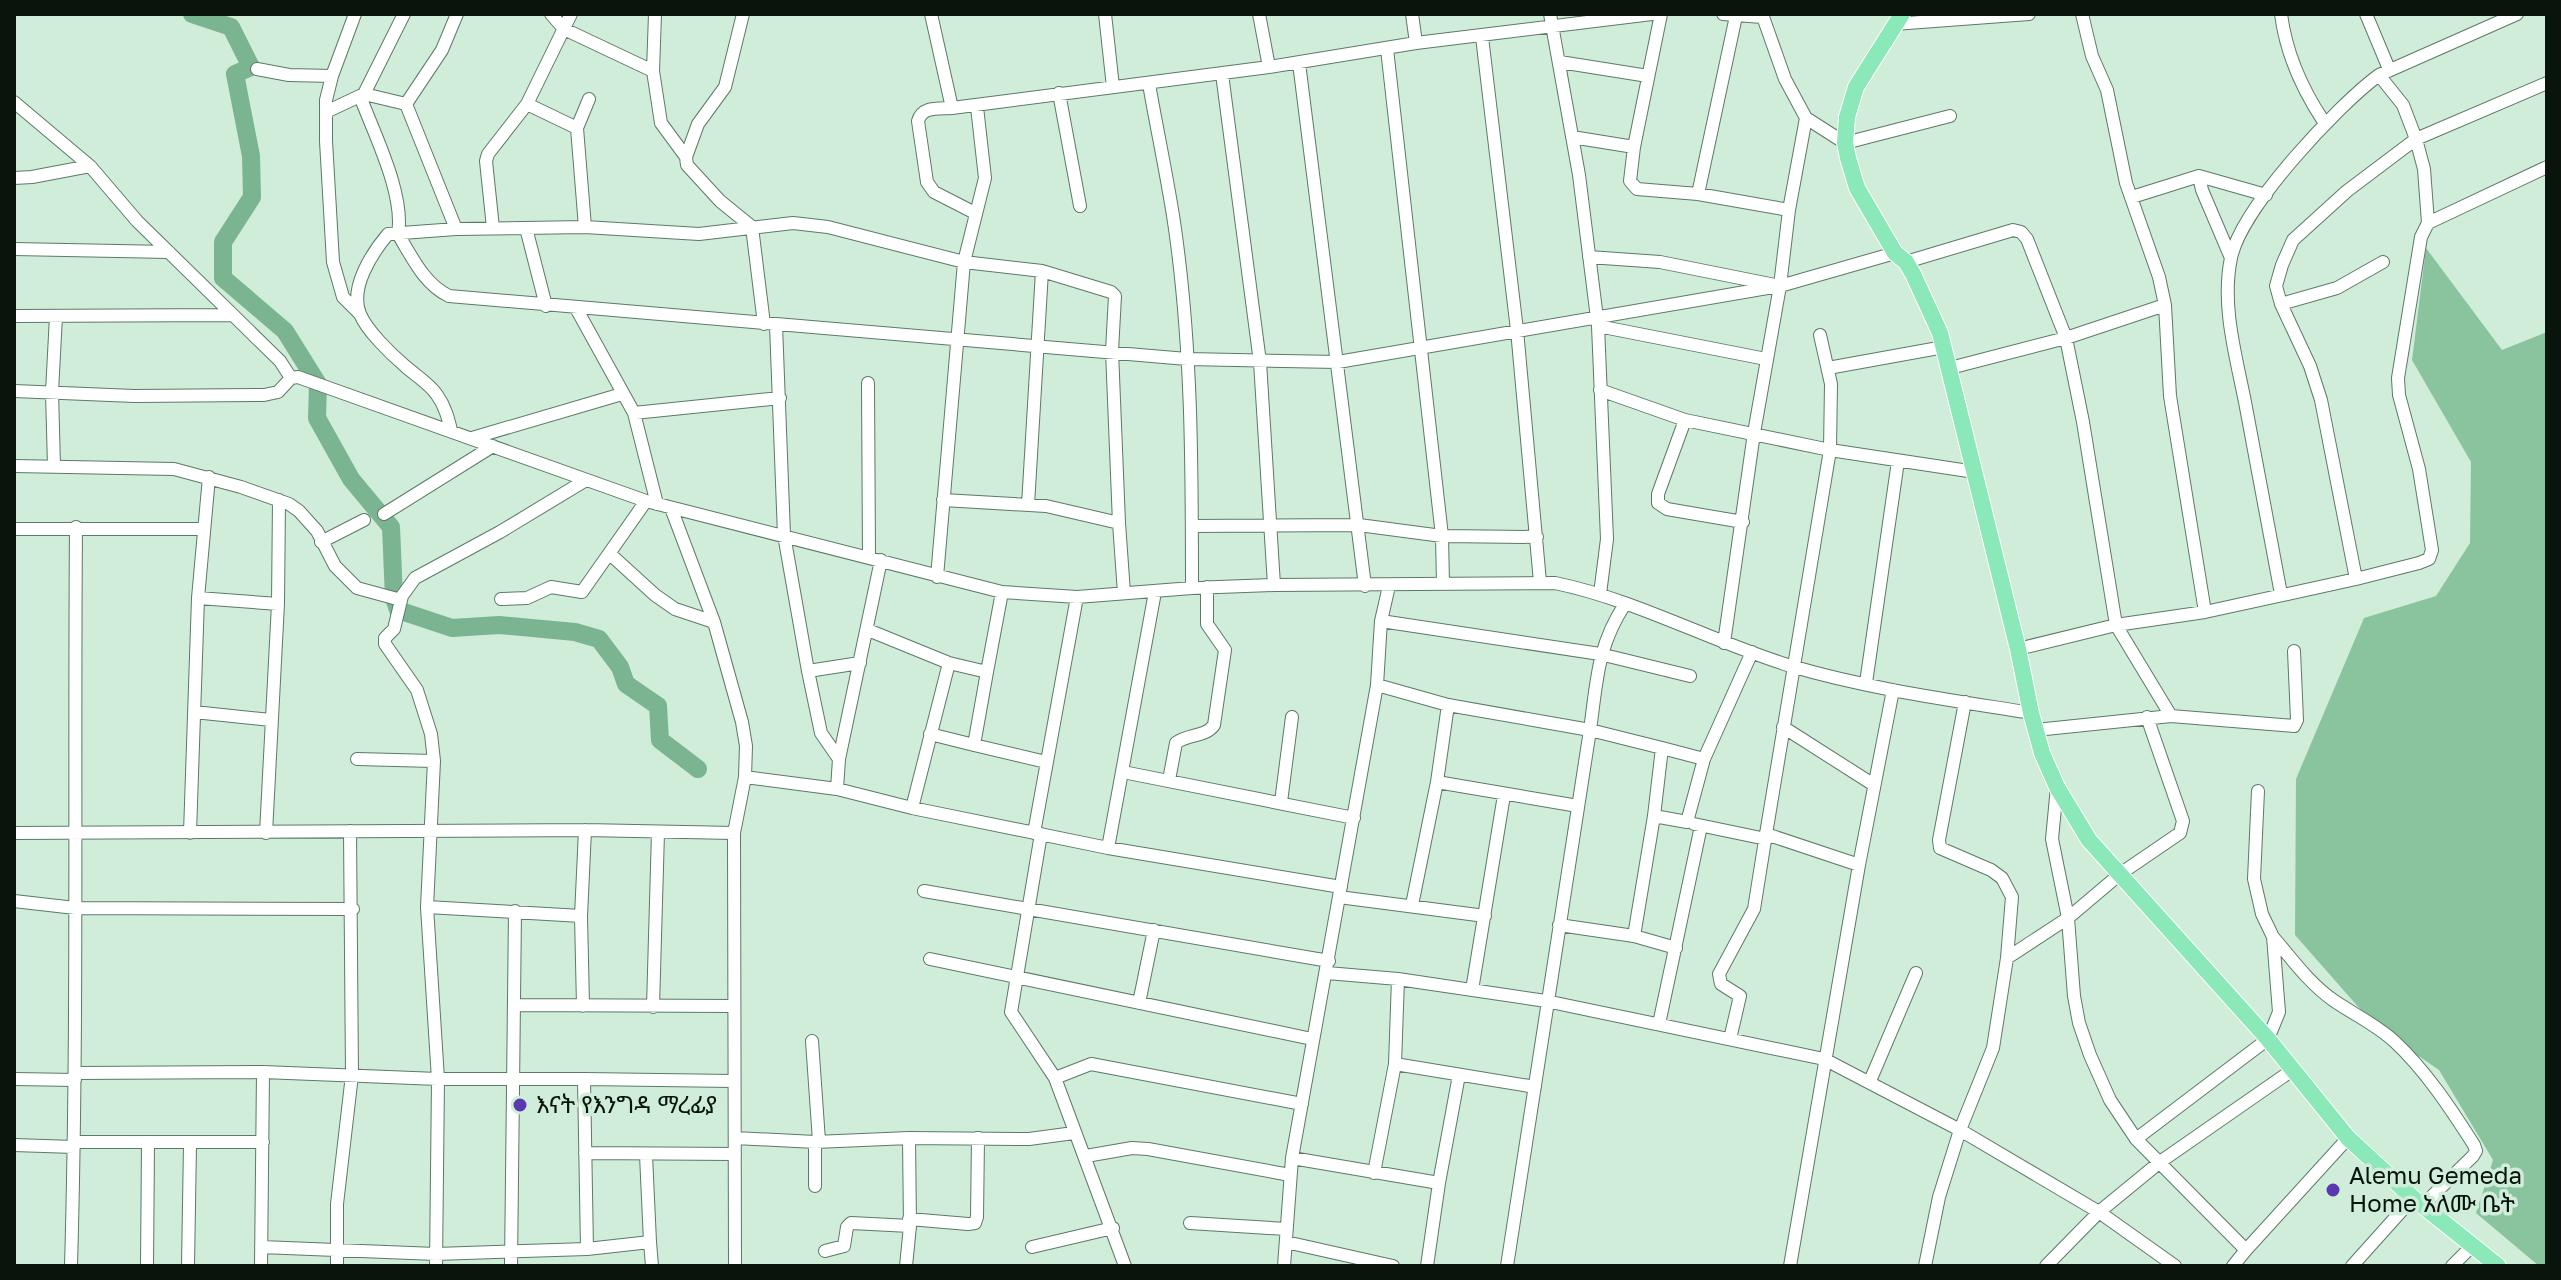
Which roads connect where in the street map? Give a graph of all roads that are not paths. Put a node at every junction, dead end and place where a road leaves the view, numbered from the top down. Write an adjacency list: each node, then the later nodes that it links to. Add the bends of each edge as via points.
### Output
1 (355, 14): 35 (street)
2 (404, 14): 41 (street)
3 (457, 14): 44 (street, via 442,50)
4 (551, 14): 24 (street)
5 (571, 14): 24 (street)
6 (655, 14): 32 (street)
7 (743, 14): 57 (street, via 725,87 698,124)
8 (931, 14): 47 (street)
9 (1105, 14): 39 (street)
10 (1259, 14): 30 (street)
11 (1412, 14): 26 (street)
12 (1652, 14): 21 (street)
13 (1661, 14): 36 (street)
14 (2029, 14): 22 (street)
15 (2082, 14): 64 (street, via 2107,90)
16 (2281, 14): 51 (street, via 2293,64)
17 (2366, 14): 33 (street)
18 (2517, 14): 33 (street)
19 (1729, 15): 20 (street); 62 (street)
20 (1762, 16): 50 (street)
21 (1586, 18): 23 (street)
22 (1898, 19): 55 (main road, via 1856,87)
23 (1552, 21): 25 (street); 28 (street)
24 (564, 29): 32 (street); 45 (street)
25 (1482, 37): 26 (street); 94 (street)
26 (1416, 43): 27 (street)
27 (1387, 49): 29 (street); 99 (street)
28 (1560, 62): 36 (street); 53 (street)
29 (1299, 63): 30 (street); 105 (street)
30 (1269, 67): 34 (street)
31 (257, 69): 35 (street)
32 (653, 71): 57 (street, via 661,123)
33 (2384, 72): 51 (street); 54 (street)
34 (1222, 74): 38 (street); 104 (street)
35 (332, 76): 48 (street)
36 (1648, 76): 56 (street)
37 (2547, 83): 54 (street)
38 (1149, 84): 39 (street); 102 (street, via 1174,224)
39 (1113, 87): 40 (street)
40 (1059, 93): 46 (street); 65 (street)
41 (362, 95): 44 (street); 48 (street); 74 (street, via 393,187 401,219)
42 (589, 99): 52 (street)
43 (14, 102): 58 (street)
44 (406, 104): 73 (street)
45 (527, 104): 52 (street); 71 (street, via 486,161)
46 (977, 107): 47 (street); 67 (street, via 985,178)
47 (952, 108): 67 (street, via 919,115 927,182 934,192)
48 (328, 111): 88 (street, via 333,262 343,297)
49 (1950, 116): 55 (street)
50 (1806, 118): 55 (street); 66 (street)
51 (2324, 122): 63 (street)
52 (577, 128): 69 (street)
53 (1572, 137): 56 (street); 77 (street)
54 (2416, 139): 68 (street); 84 (street, via 2293,240 2276,286)
55 (1845, 143): 78 (main road, via 1857,188)
56 (1634, 147): 62 (street, via 1630,181 1637,189)
57 (686, 157): 70 (street, via 697,179)
58 (90, 166): 61 (street); 76 (street)
59 (2547, 167): 68 (street)
60 (2199, 176): 63 (street); 64 (street); 79 (street)
61 (14, 178)
62 (1698, 194): 66 (street)
63 (2266, 195): 79 (street, via 2237,238)
64 (2132, 197): 85 (street)
65 (1080, 206)
66 (1789, 210): 83 (street)
67 (975, 213): 80 (street)
68 (2428, 223): 150 (street, via 2421,237 2398,378 2432,550 2429,559)
69 (585, 227): 70 (street, via 699,234); 72 (street)
70 (752, 227): 80 (street, via 828,227); 93 (street)
71 (493, 228): 72 (street); 73 (street)
72 (526, 228): 86 (street)
73 (456, 229): 74 (street)
74 (398, 234): 86 (street, via 435,290); 88 (street, via 388,234 381,242 360,281)
75 (14, 249): 76 (street)
76 (169, 252): 89 (street)
77 (1589, 257): 83 (street, via 1660,262); 92 (street)
78 (1901, 258): 83 (street); 96 (street, via 2021,232); 100 (main road, via 1928,302)
79 (2231, 258): 162 (street, via 2230,320)
80 (964, 262): 82 (street); 97 (street)
81 (2383, 262): 84 (street, via 2337,288)
82 (1042, 271): 98 (street); 101 (street, via 1111,292)
83 (1780, 286): 92 (street); 103 (street)
84 (2281, 304): 150 (street, via 2321,400)
85 (2165, 305): 96 (street); 169 (street, via 2170,396)
86 (546, 306): 87 (street)
87 (576, 308): 93 (street); 113 (street)
88 (359, 313): 117 (street, via 391,354 436,393)
89 (232, 315): 91 (street); 108 (street)
90 (14, 316): 91 (street)
91 (56, 316): 112 (street)
92 (1598, 321): 94 (street); 103 (street); 110 (street)
93 (770, 325): 97 (street); 114 (street)
94 (1517, 330): 99 (street); 145 (street)
95 (1820, 335): 106 (street)
96 (2066, 338): 107 (street); 172 (street)
97 (957, 339): 98 (street); 129 (street)
98 (1036, 345): 101 (street); 131 (street)
99 (1421, 347): 105 (street); 144 (street)
100 (1944, 347): 106 (street); 107 (main road)
101 (1112, 351): 102 (street); 136 (street)
102 (1187, 359): 104 (street); 139 (street)
103 (1766, 359): 118 (street)
104 (1260, 362): 105 (street); 137 (street)
105 (1338, 362): 138 (street)
106 (1828, 368): 121 (street)
107 (1950, 368): 125 (main road)
108 (295, 378): 112 (street, via 278,392 264,395); 117 (street)
109 (868, 383): 148 (street)
110 (1600, 390): 116 (street); 161 (street, via 1607,539)
111 (14, 391): 112 (street)
112 (52, 392): 124 (street)
113 (622, 394): 115 (street); 119 (street)
114 (780, 398): 115 (street); 143 (street)
115 (634, 413): 130 (street)
116 (1685, 420): 118 (street); 135 (street, via 1658,503)
117 (451, 430): 119 (street)
118 (1754, 433): 121 (street); 135 (street)
119 (472, 438): 120 (street)
120 (493, 446): 127 (street); 133 (street)
121 (1830, 450): 122 (street); 181 (street)
122 (1898, 461): 125 (street); 185 (street)
123 (14, 466): 124 (street)
124 (54, 466): 126 (street, via 174,469)
125 (1975, 472): 175 (main road)
126 (209, 477): 128 (street); 142 (street)
127 (586, 480): 130 (street); 166 (street, via 415,578)
128 (279, 500): 146 (street, via 299,511); 167 (street)
129 (943, 500): 131 (street); 149 (street)
130 (652, 502): 132 (street); 147 (street)
131 (1028, 505): 136 (street)
132 (671, 508): 143 (street); 171 (street)
133 (384, 514)
134 (364, 520): 146 (street)
135 (1743, 522): 174 (street)
136 (1119, 523): 160 (street)
137 (1270, 524): 138 (street); 139 (street); 153 (street)
138 (1359, 525): 144 (street); 154 (street)
139 (1192, 526): 157 (street)
140 (76, 527): 141 (street); 142 (street); 225 (street)
141 (14, 529)
142 (203, 529): 164 (street)
143 (784, 535): 148 (street); 182 (street)
144 (1442, 536): 145 (street); 152 (street)
145 (1537, 537): 151 (street)
146 (321, 542): 166 (street, via 357,588)
147 (610, 554): 165 (street, via 582,592 551,587 527,598); 171 (street, via 675,609)
148 (875, 558): 149 (street); 173 (street)
149 (937, 577): 158 (street)
150 (2356, 579): 162 (street)
151 (1540, 582): 152 (street); 161 (street)
152 (1443, 584): 155 (street)
153 (1274, 585): 154 (street); 156 (street)
154 (1365, 586): 155 (street)
155 (1389, 586): 170 (street)
156 (1207, 587): 157 (street); 208 (street, via 1207,624 1225,650 1214,725 1176,743)
157 (1192, 588): 159 (street)
158 (1002, 592): 163 (street); 183 (street)
159 (1155, 592): 160 (street); 206 (street)
160 (1124, 593): 163 (street)
161 (1600, 594): 168 (street)
162 (2281, 594): 169 (street)
163 (1077, 597): 205 (street)
164 (198, 598): 167 (street); 190 (street)
165 (501, 599)
166 (401, 600): 204 (street, via 385,644 417,690)
167 (278, 604): 194 (street)
168 (1625, 604): 174 (street); 178 (street)
169 (2205, 612): 172 (street)
170 (1381, 621): 178 (street); 186 (street)
171 (714, 622): 207 (street, via 742,722)
172 (2116, 625): 175 (street); 191 (street)
173 (868, 630): 179 (street); 180 (street)
174 (1724, 643): 177 (street)
175 (2018, 649): 195 (main road)
176 (2294, 651): 191 (street, via 2294,726)
177 (1752, 652): 181 (street); 203 (street)
178 (1600, 654): 184 (street); 197 (street)
179 (860, 663): 182 (street); 202 (street)
180 (949, 663): 183 (street); 198 (street)
181 (1794, 666): 185 (street); 196 (street)
182 (808, 671): 202 (street, via 821,733)
183 (987, 672): 199 (street)
184 (1690, 676)
185 (1866, 683): 187 (street)
186 (1377, 685): 189 (street); 219 (street)
187 (1893, 690): 188 (street); 210 (street)
188 (1965, 702): 195 (street); 253 (street, via 1940,848 1991,870 2008,886 2012,897)
189 (1448, 705): 197 (street); 209 (street)
190 (194, 712): 194 (street); 228 (street)
191 (2171, 716): 193 (street)
192 (1292, 717): 215 (street)
193 (2147, 717): 195 (street); 235 (street, via 2183,827)
194 (271, 720): 229 (street)
195 (2034, 722): 211 (main road)
196 (1783, 727): 210 (street); 232 (street)
197 (1590, 730): 200 (street); 216 (street)
198 (930, 734): 199 (street); 217 (street)
199 (974, 745): 205 (street)
200 (1662, 748): 203 (street); 218 (street)
201 (357, 759): 204 (street)
202 (839, 759): 212 (street)
203 (1704, 759): 220 (street)
204 (434, 761): 222 (street)
205 (1046, 762): 231 (street)
206 (1123, 772): 208 (street); 233 (street)
207 (745, 777): 212 (street); 230 (street)
208 (1169, 780): 215 (street)
209 (1437, 782): 214 (street); 239 (street)
210 (1874, 785): 234 (street)
211 (2057, 787): 235 (main road, via 2089,840); 247 (street, via 2052,839)
212 (837, 789): 217 (street)
213 (2258, 791): 251 (street, via 2254,879)
214 (1504, 795): 216 (street); 246 (street)
215 (1281, 802): 219 (street)
216 (1578, 806): 248 (street)
217 (912, 808): 231 (street)
218 (1654, 816): 220 (street); 250 (street)
219 (1354, 818): 237 (street)
220 (1687, 822): 221 (street)
221 (1701, 826): 232 (street); 252 (street)
222 (432, 830): 223 (street); 224 (street); 240 (street)
223 (585, 830): 226 (street); 245 (street)
224 (350, 831): 229 (street); 242 (street)
225 (74, 832): 227 (street); 228 (street); 241 (street)
226 (658, 832): 230 (street); 265 (street)
227 (14, 833)
228 (190, 833): 229 (street)
229 (266, 833)
230 (734, 833): 264 (street)
231 (1038, 834): 233 (street); 243 (street)
232 (1766, 836): 234 (street); 268 (street, via 1754,909 1719,974 1721,984 1740,996)
233 (1108, 848): 237 (street)
234 (1859, 865): 271 (street)
235 (2120, 874): 247 (street); 269 (main road)
236 (924, 891): 243 (street)
237 (1340, 892): 239 (street); 255 (street)
238 (14, 901): 241 (street)
239 (1412, 905): 246 (street)
240 (427, 907): 244 (street); 280 (street)
241 (75, 908): 242 (street); 277 (street)
242 (353, 909): 275 (street)
243 (1027, 909): 249 (street); 257 (street)
244 (515, 911): 245 (street); 262 (street)
245 (581, 916): 263 (street)
246 (1485, 916): 259 (street)
247 (2068, 918): 253 (street); 293 (street, via 2079,1023 2110,1100)
248 (1559, 925): 250 (street); 260 (street)
249 (1154, 930): 255 (street); 261 (street)
250 (1634, 936): 252 (street)
251 (2273, 937): 269 (street, via 2279,1012); 310 (street, via 2330,999 2404,1051 2474,1145 2473,1156)
252 (1676, 948): 266 (street)
253 (2007, 958): 287 (street, via 1993,1048)
254 (930, 959): 257 (street)
255 (1328, 967): 258 (street); 267 (street)
256 (1916, 973): 284 (street)
257 (1018, 979): 261 (street); 278 (street, via 1011,1012)
258 (1398, 979): 259 (street); 272 (street)
259 (1472, 990): 260 (street)
260 (1546, 1001): 266 (street); 285 (street)
261 (1139, 1003): 267 (street)
262 (515, 1005): 263 (street); 281 (street)
263 (583, 1006): 265 (street)
264 (734, 1006): 265 (street); 283 (street)
265 (653, 1007)
266 (1659, 1024): 268 (street)
267 (1312, 1039): 286 (street)
268 (1730, 1039): 271 (street)
269 (2268, 1039): 273 (main road); 293 (street)
270 (812, 1041): 294 (street)
271 (1824, 1059): 284 (street); 341 (street)
272 (1395, 1064): 276 (street); 306 (street)
273 (2291, 1071): 292 (main road); 305 (street)
274 (263, 1072): 275 (street); 277 (street); 295 (street)
275 (352, 1075): 280 (street); 320 (street)
276 (1459, 1075): 285 (street); 308 (street)
277 (75, 1077): 279 (street); 297 (street)
278 (1055, 1078): 286 (street, via 1091,1064); 288 (street)
279 (14, 1079)
280 (438, 1079): 281 (street); 325 (street)
281 (513, 1079): 282 (street); 324 (street)
282 (584, 1079): 283 (street); 300 (street)
283 (734, 1081): 289 (street)
284 (1870, 1081): 287 (street)
285 (1535, 1087): 340 (street)
286 (1302, 1104): 304 (street)
287 (1960, 1130): 311 (street); 342 (street)
288 (1074, 1133): 291 (street); 303 (street)
289 (735, 1138): 294 (street); 301 (street)
290 (909, 1138): 291 (street); 294 (street); 312 (street)
291 (978, 1138): 312 (street, via 975,1223)
292 (2348, 1138): 310 (main road); 322 (street)
293 (2136, 1139): 305 (street)
294 (817, 1141): 309 (street)
295 (263, 1142): 298 (street); 318 (street)
296 (148, 1143): 297 (street); 298 (street); 328 (street)
297 (74, 1144): 299 (street); 327 (street)
298 (190, 1144): 329 (street)
299 (14, 1145)
300 (585, 1153): 302 (street); 321 (street)
301 (735, 1154): 302 (street); 334 (street)
302 (646, 1155): 316 (street)
303 (1086, 1156): 307 (street, via 1148,1149); 314 (street)
304 (1292, 1158): 306 (street); 307 (street)
305 (2160, 1162): 311 (street); 322 (street)
306 (1374, 1173): 308 (street)
307 (1290, 1175): 315 (street)
308 (1439, 1183): 339 (street)
309 (815, 1186)
310 (2418, 1202): 317 (main road); 345 (street)
311 (2099, 1212): 326 (street); 343 (street)
312 (910, 1222): 323 (street, via 851,1223 844,1246); 335 (street)
313 (1190, 1223): 315 (street)
314 (1113, 1228): 319 (street); 336 (street)
315 (1286, 1235): 337 (street); 338 (street)
316 (650, 1242): 321 (street); 333 (street)
317 (2472, 1246): 346 (street); 347 (main road)
318 (261, 1247): 320 (street); 330 (street)
319 (1032, 1247)
320 (336, 1249): 325 (street); 331 (street)
321 (587, 1249): 324 (street)
322 (2246, 1250): 344 (street)
323 (825, 1251)
324 (511, 1252): 325 (street); 332 (street)
325 (436, 1260)
326 (2170, 1264)
327 (71, 1266)
328 (147, 1266)
329 (188, 1266)
330 (261, 1266)
331 (337, 1266)
332 (511, 1266)
333 (652, 1266)
334 (735, 1266)
335 (906, 1266)
336 (1125, 1266)
337 (1284, 1266)
338 (1393, 1266)
339 (1427, 1266)
340 (1507, 1266)
341 (1790, 1266)
342 (1925, 1266)
343 (2046, 1266)
344 (2233, 1266)
345 (2352, 1266)
346 (2452, 1266)
347 (2498, 1266)

